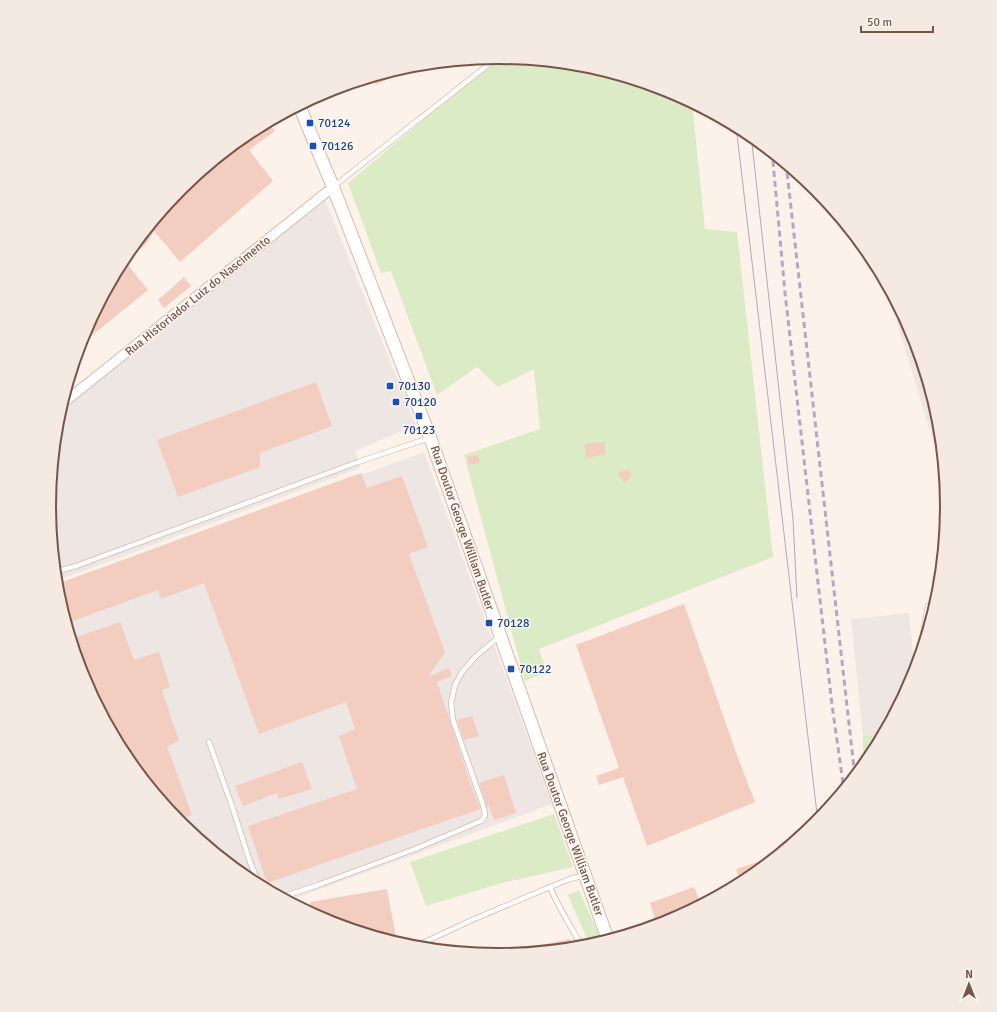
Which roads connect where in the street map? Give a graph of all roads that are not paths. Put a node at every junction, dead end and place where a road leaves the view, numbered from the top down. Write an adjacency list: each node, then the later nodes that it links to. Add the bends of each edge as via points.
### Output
1 (489, 64): 3 (lane)
2 (301, 110): 3 (street, Rua Doutor George William Butler)
3 (333, 187): 4 (street, Rua Historiador Luiz do Nascimento); 5 (street, Rua Doutor George William Butler)
4 (70, 398)
5 (430, 437): 6 (lane); 9 (street, Rua Doutor George William Butler)
6 (61, 570)
7 (928, 606): 8 (lane)
8 (924, 627)
9 (500, 636): 11 (street, Rua Doutor George William Butler); 14 (lane, via 462,672 455,685 451,703 453,720 484,808 485,816 481,821 415,849)
10 (209, 742): 12 (lane)
11 (585, 875): 13 (lane); 15 (street, Rua Doutor George William Butler)
12 (256, 876)
13 (550, 887): 16 (lane); 17 (lane)
14 (289, 896)
15 (606, 935)
16 (579, 941)
17 (426, 942)

